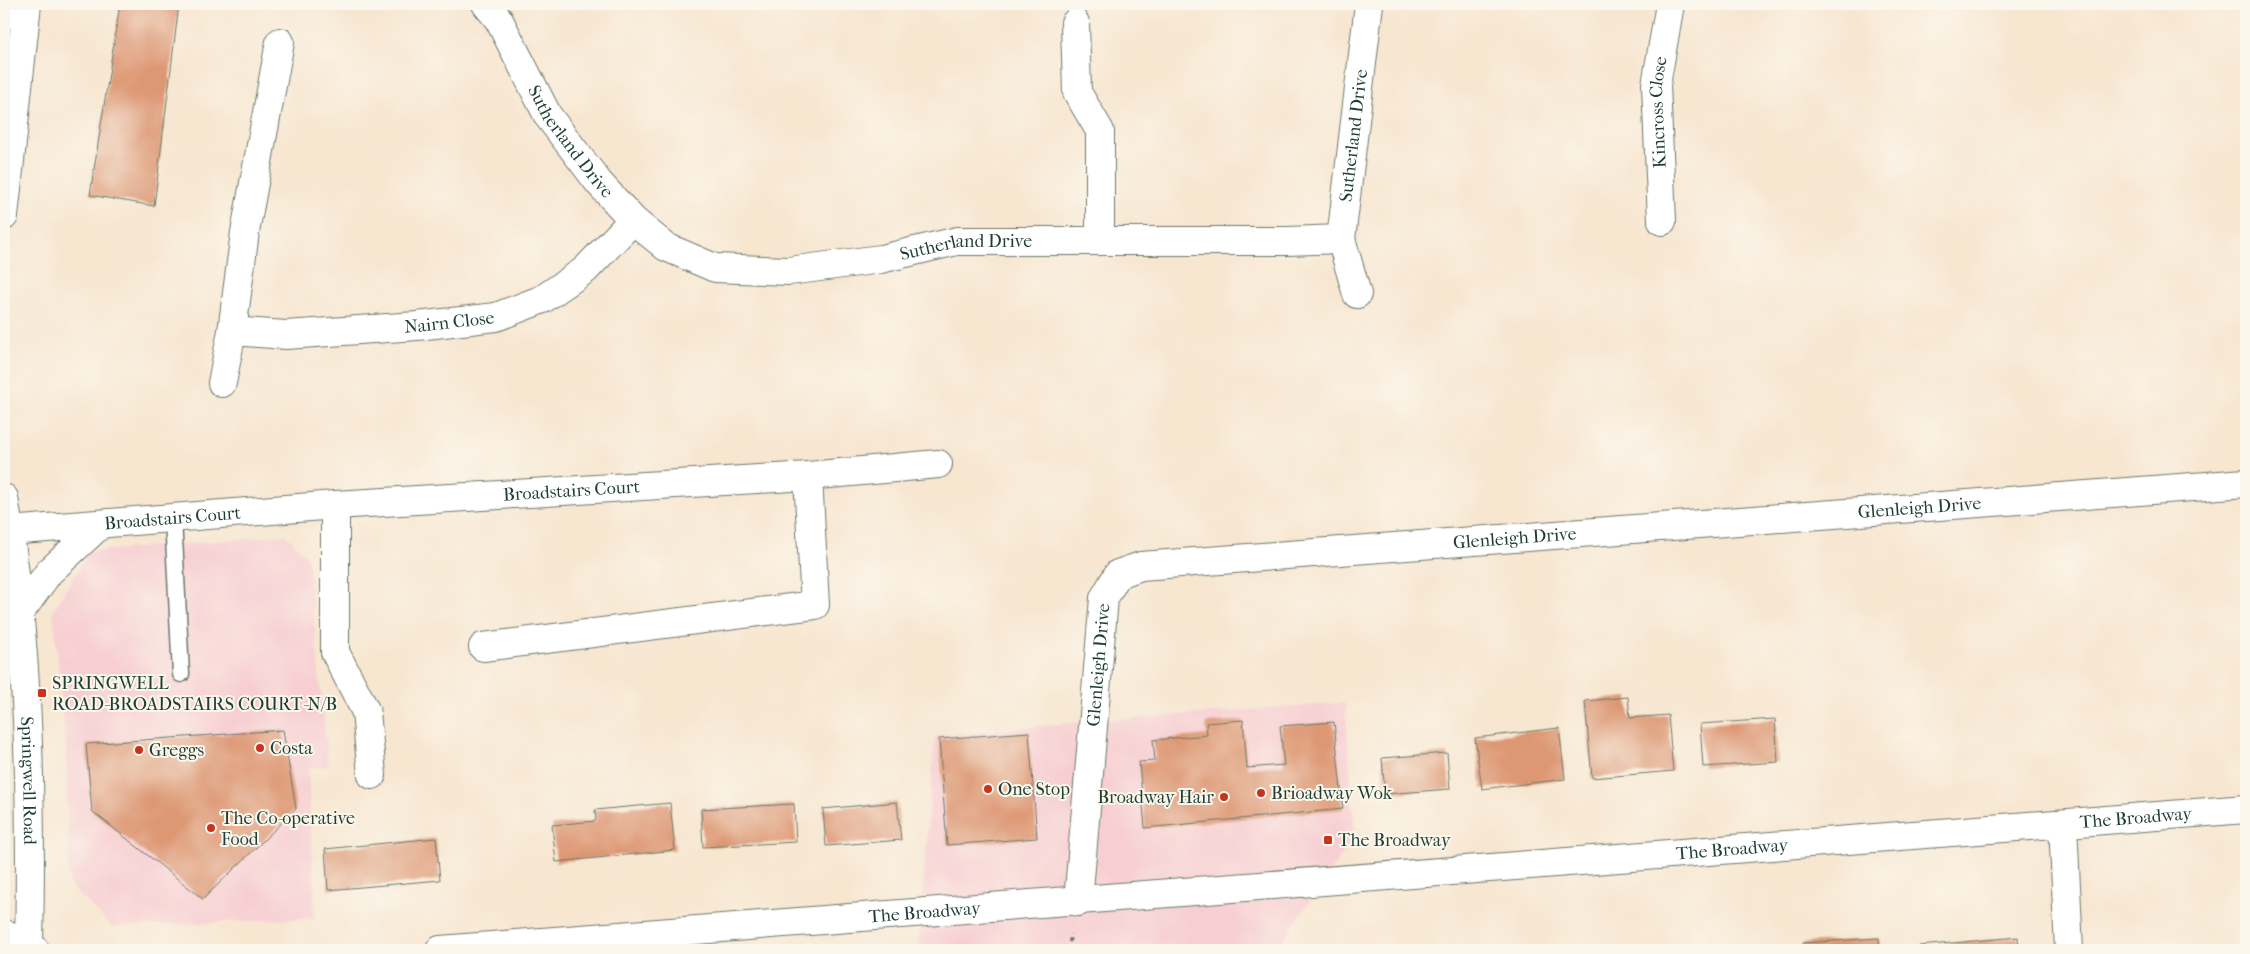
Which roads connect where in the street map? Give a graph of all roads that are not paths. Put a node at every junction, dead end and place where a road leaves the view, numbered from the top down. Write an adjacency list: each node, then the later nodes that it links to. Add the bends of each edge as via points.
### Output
1 (15, 4): 6 (street)
2 (27, 4): 9 (street)
3 (486, 4): 10 (street, Sutherland Drive, via 498,20 548,116 599,183)
4 (1369, 4): 12 (street, Sutherland Drive)
5 (1670, 4): 11 (street, Kincross Close, via 1656,85)
6 (4, 14)
7 (1075, 22): 13 (street, via 1077,92 1100,131)
8 (280, 42): 15 (street, via 245,232)
9 (4, 216)
10 (633, 220): 13 (street, Sutherland Drive, via 666,248 715,268 780,271 881,259 956,241); 15 (street, Nairn Close, via 585,270 544,299 496,317 286,336)
11 (1662, 221)
12 (1341, 239): 13 (street, Sutherland Drive); 14 (street)
13 (1100, 240)
14 (1357, 294)
15 (232, 331): 16 (street)
16 (222, 383)
17 (938, 464): 18 (street, Broadstairs Court)
18 (808, 476): 21 (street, Broadstairs Court); 26 (street, via 815,605)
19 (2246, 483): 31 (street, Glenleigh Drive, via 1141,566 1118,574 1104,598)
20 (4, 498): 24 (street, Springwell Road)
21 (335, 505): 22 (street, Broadstairs Court); 28 (street, via 335,652 366,712)
22 (173, 518): 23 (street, Broadstairs Court); 27 (lane)
23 (101, 524): 24 (street, Broadstairs Court); 25 (street, via 49,572)
24 (10, 531): 25 (street, Springwell Road)
25 (18, 615): 33 (street, Springwell Road, via 30,763)
26 (483, 647)
27 (181, 674)
28 (372, 775)
29 (2246, 809): 30 (street, The Broadway)
30 (2063, 824): 31 (street, The Broadway); 35 (street)
31 (1078, 902): 34 (street, The Broadway)
32 (4, 934): 33 (street)
33 (32, 947)
34 (440, 950)
35 (2069, 950)

